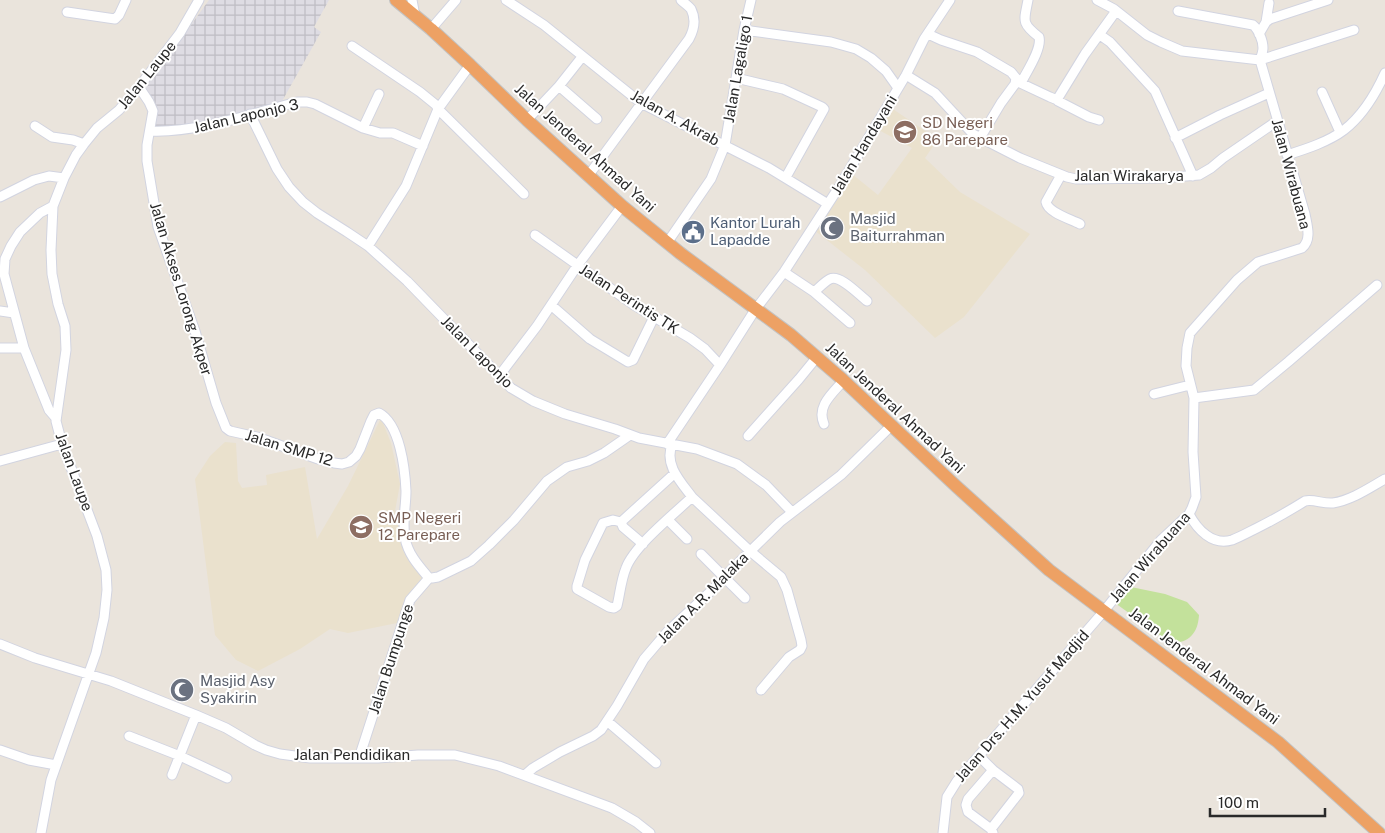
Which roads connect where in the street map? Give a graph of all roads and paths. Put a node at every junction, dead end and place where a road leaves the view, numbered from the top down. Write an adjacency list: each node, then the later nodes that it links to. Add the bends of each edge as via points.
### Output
1 (126, 0): 15 (street, via 115,19)
2 (199, 0): 34 (street, Jalan Laupe, via 180,33)
3 (396, 0): 17 (highway, Jalan Jenderal Ahmad Yani)
4 (412, 0): 17 (street)
5 (456, 0): 19 (street)
6 (506, 0): 26 (street, Jalan A. Akrab, via 544,25)
7 (681, 0): 40 (street, via 691,10 694,30)
8 (751, 0): 20 (street, Jalan Lagaligo 1)
9 (950, 0): 22 (street, Jalan Handayani)
10 (1028, 0): 32 (street, via 1025,23 1039,37 1040,43)
11 (1097, 0): 14 (street)
12 (1328, 0): 18 (street)
13 (1269, 3): 18 (street)
14 (1116, 11): 24 (street); 27 (street, via 1147,34 1182,50)
15 (67, 12)
16 (1178, 12): 23 (street, via 1252,25)
17 (415, 16): 19 (highway, Jalan Jenderal Ahmad Yani)
18 (1266, 22): 23 (street)
19 (430, 29): 28 (highway, Jalan Jenderal Ahmad Yani)
20 (744, 30): 31 (street, Jalan Lagaligo 1); 35 (street, via 831,42 856,49 886,71)
21 (1354, 30): 27 (street)
22 (928, 34): 30 (street, Jalan Handayani); 32 (street, via 977,52 1007,69)
23 (1259, 34): 27 (street, Jalan Wirabuana, via 1263,48)
24 (1100, 35): 39 (street); 52 (street, via 1155,91)
25 (352, 46): 41 (street, via 420,92)
26 (582, 57): 33 (street); 40 (street, Jalan A. Akrab)
27 (1260, 60): 37 (street, Jalan Wirabuana)
28 (470, 65): 41 (street); 44 (highway, Jalan Jenderal Ahmad Yani)
29 (1385, 73): 50 (street, via 1358,117)
30 (906, 75): 35 (street, Jalan Handayani); 51 (street, Jalan Wirakarya, via 935,93 967,129)
31 (736, 78): 54 (street, Jalan Lagaligo 1); 60 (street, via 783,89 824,109)
32 (1018, 82): 39 (street); 51 (street)
33 (559, 86): 43 (street); 44 (street)
34 (139, 87): 49 (street, Jalan Akses Lorong Akper, via 153,111); 53 (street, Jalan Laupe)
35 (898, 88): 64 (street, Jalan Handayani)
36 (1322, 92): 50 (street)
37 (1270, 93): 46 (street, Jalan Wirabuana); 52 (street)
38 (378, 94): 48 (street)
39 (1056, 98): 45 (street)
40 (641, 103): 54 (street, Jalan A. Akrab); 58 (street)
41 (438, 109): 55 (street); 62 (street)
42 (250, 114): 48 (street, Jalan Laponjo 3, via 307,102); 49 (street, Jalan Laponjo 3, via 190,129); 70 (street, Jalan Laponjo, via 289,187 317,213)
43 (597, 119)
44 (526, 120): 58 (highway, Jalan Jenderal Ahmad Yani)
45 (1099, 120)
46 (1277, 121): 56 (street, Jalan Wirabuana); 59 (street, Jalan Wirakarya, via 1211,168)
47 (35, 126): 53 (street, via 52,137)
48 (363, 128): 55 (street, Jalan Laponjo 3, via 393,133)
49 (150, 131): 94 (street, Jalan Akses Lorong Akper, via 147,161 158,227 195,331 216,403)
50 (1340, 132): 56 (street)
51 (980, 138): 57 (street, Jalan Wirakarya)
52 (1176, 138): 59 (street)
53 (84, 144): 61 (street, Jalan Laupe)
54 (725, 145): 60 (street, Jalan A. Akrab); 69 (street, Jalan Lagaligo 1, via 711,179)
55 (423, 146): 70 (street, via 406,186)
56 (1287, 155): 88 (street, Jalan Wirabuana, via 1305,214 1306,244 1258,262 1192,329 1186,355)
57 (1061, 174): 59 (street, Jalan Wirakarya, via 1087,179); 67 (street, via 1046,202 1047,207)
58 (588, 176): 66 (highway, Jalan Jenderal Ahmad Yani)
59 (1194, 176)
60 (786, 177): 64 (street, Jalan A. Akrab)
61 (64, 178): 63 (street, via 49,176 34,180); 65 (street, Jalan Laupe)
62 (524, 194)
63 (0, 197)
64 (828, 204): 72 (street, Jalan Handayani)
65 (53, 206): 79 (street, via 40,213 20,232 5,259 4,274); 91 (street, Jalan Laupe, via 52,274 65,326 66,350)
66 (622, 206): 69 (highway, Jalan Jenderal Ahmad Yani); 71 (street)
67 (1080, 224)
68 (535, 236): 71 (street, Jalan Perintis TK)
69 (667, 243): 78 (highway, Jalan Jenderal Ahmad Yani)
70 (368, 246): 86 (street, Jalan Laponjo, via 407,281)
71 (577, 266): 76 (street); 80 (street, Jalan Perintis TK)
72 (784, 272): 74 (street); 78 (street, Jalan Handayani)
73 (1377, 285): 90 (street, via 1254,390)
74 (814, 292): 75 (street, via 836,277); 81 (street)
75 (867, 301)
76 (551, 305): 80 (street, via 590,340 628,362 633,360); 86 (street)
77 (0, 310): 79 (street)
78 (755, 310): 84 (highway, Jalan Jenderal Ahmad Yani); 85 (street, Jalan Handayani)
79 (14, 313): 83 (street)
80 (654, 317): 85 (street, Jalan Perintis TK, via 705,349)
81 (850, 323)
82 (0, 348): 83 (street)
83 (24, 348): 91 (street, via 49,410)
84 (817, 357): 87 (highway, Jalan Jenderal Ahmad Yani); 96 (street)
85 (720, 365): 98 (street, Jalan Handayani)
86 (499, 376): 95 (street, Jalan Laponjo, via 511,388 533,401)
87 (844, 380): 92 (street, via 824,403 821,418); 93 (highway, Jalan Jenderal Ahmad Yani)
88 (1190, 385): 89 (street); 90 (street, Jalan Wirabuana)
89 (1154, 394)
90 (1194, 398): 104 (street, Jalan Wirabuana, via 1196,497)
91 (55, 417): 97 (street, Jalan Laupe)
92 (824, 424)
93 (892, 425): 103 (street, Jalan A.R. Malaka, via 841,475); 114 (highway, Jalan Jenderal Ahmad Yani, via 1049,570)
94 (230, 431): 111 (street, Jalan SMP 12, via 342,464 356,456 374,415 385,416 396,436 404,467 405,540)
95 (630, 435): 98 (street, Jalan Laponjo); 111 (street, via 604,453 568,467 547,481 514,520 471,561 438,577)
96 (748, 436)
97 (62, 444): 99 (street); 116 (street, Jalan Laupe, via 97,536 106,570 104,618)
98 (669, 445): 100 (street, via 669,457); 103 (street, Jalan Laponjo, via 697,449 737,464 766,485)
99 (0, 462)
100 (675, 473): 102 (street); 106 (street)
101 (1385, 480): 104 (street, via 1338,502 1305,502 1229,540 1209,537)
102 (692, 497): 105 (street); 109 (street)
103 (792, 512): 109 (street, Jalan A.R. Malaka)
104 (1189, 514): 114 (street, Jalan Wirabuana, via 1161,540)
105 (668, 520): 107 (street); 108 (street)
106 (621, 522): 108 (street); 108 (street, via 603,523 585,560 577,589 609,607 617,606 626,568)
107 (687, 539)
108 (643, 544)
109 (750, 551): 112 (street, Jalan A.R. Malaka); 117 (street, via 781,577 802,646)
110 (701, 554): 112 (street)
111 (428, 578): 124 (street, Jalan Bumpunge, via 410,600)
112 (725, 578): 113 (street); 119 (street, Jalan A.R. Malaka, via 644,659)
113 (745, 598)
114 (1104, 611): 123 (street, Jalan Drs. H.M. Yusuf Madjid); 135 (highway, Jalan Jenderal Ahmad Yani, via 1283,747)
115 (0, 644): 116 (street, Jalan Pendidikan)
116 (88, 675): 118 (street, Jalan Pendidikan); 126 (street, Jalan Laupe)
117 (761, 690)
118 (196, 715): 122 (street); 124 (street, Jalan Pendidikan, via 280,754)
119 (607, 721): 125 (street); 129 (street, Jalan A.R. Malaka, via 593,736 560,752)
120 (129, 736): 122 (street)
121 (0, 750): 126 (street)
122 (180, 756): 128 (street); 130 (street)
123 (979, 756): 127 (street); 134 (street, Jalan Drs. H.M. Yusuf Madjid, via 951,790 946,801)
124 (359, 758): 129 (street, Jalan Pendidikan, via 454,755)
125 (656, 763)
126 (56, 765): 132 (street, Jalan Laupe)
127 (994, 770): 131 (street, via 1019,793); 131 (street, via 966,805 968,812)
128 (172, 775)
129 (525, 775): 133 (street, Jalan Pendidikan, via 612,808)
130 (226, 778)
131 (992, 831)
132 (41, 833)
133 (650, 833)
134 (943, 833)
135 (1379, 833)

